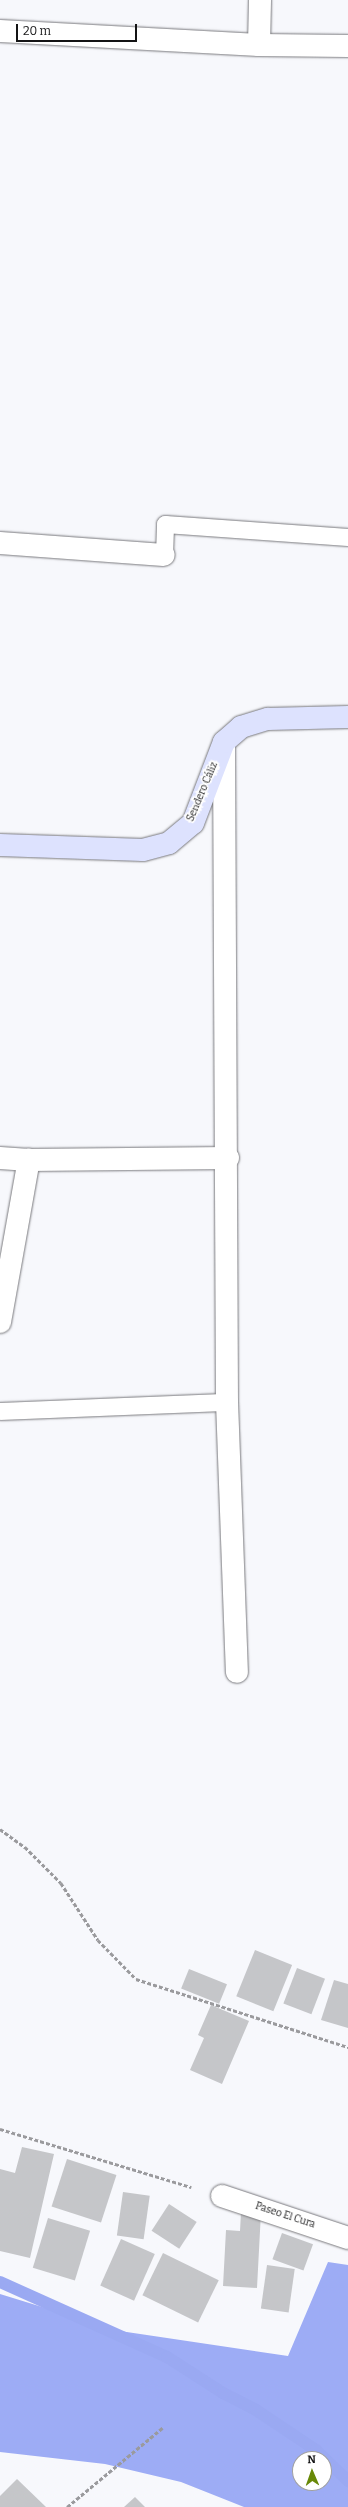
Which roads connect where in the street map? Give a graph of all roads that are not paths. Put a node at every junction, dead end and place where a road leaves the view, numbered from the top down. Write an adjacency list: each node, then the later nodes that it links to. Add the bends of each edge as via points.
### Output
1 (260, 0): 3 (street)
2 (0, 31): 3 (street)
3 (259, 45): 4 (street)
4 (348, 46)
5 (348, 537): 7 (lane, via 165,524)
6 (0, 543): 7 (street)
7 (164, 555)
8 (348, 717): 9 (street, Sendero Cáliz, via 268,719 241,727)
9 (224, 742): 10 (street, Sendero Cáliz, via 193,823 168,843 143,850); 12 (street)
10 (0, 845)
11 (0, 1158): 13 (street)
12 (228, 1158): 13 (street); 15 (street)
13 (30, 1160): 14 (street)
14 (0, 1322)
15 (227, 1402): 16 (lane); 17 (street)
16 (0, 1412)
17 (237, 1672)
18 (222, 2196): 19 (street, Paseo El Cura)
19 (348, 2238)

